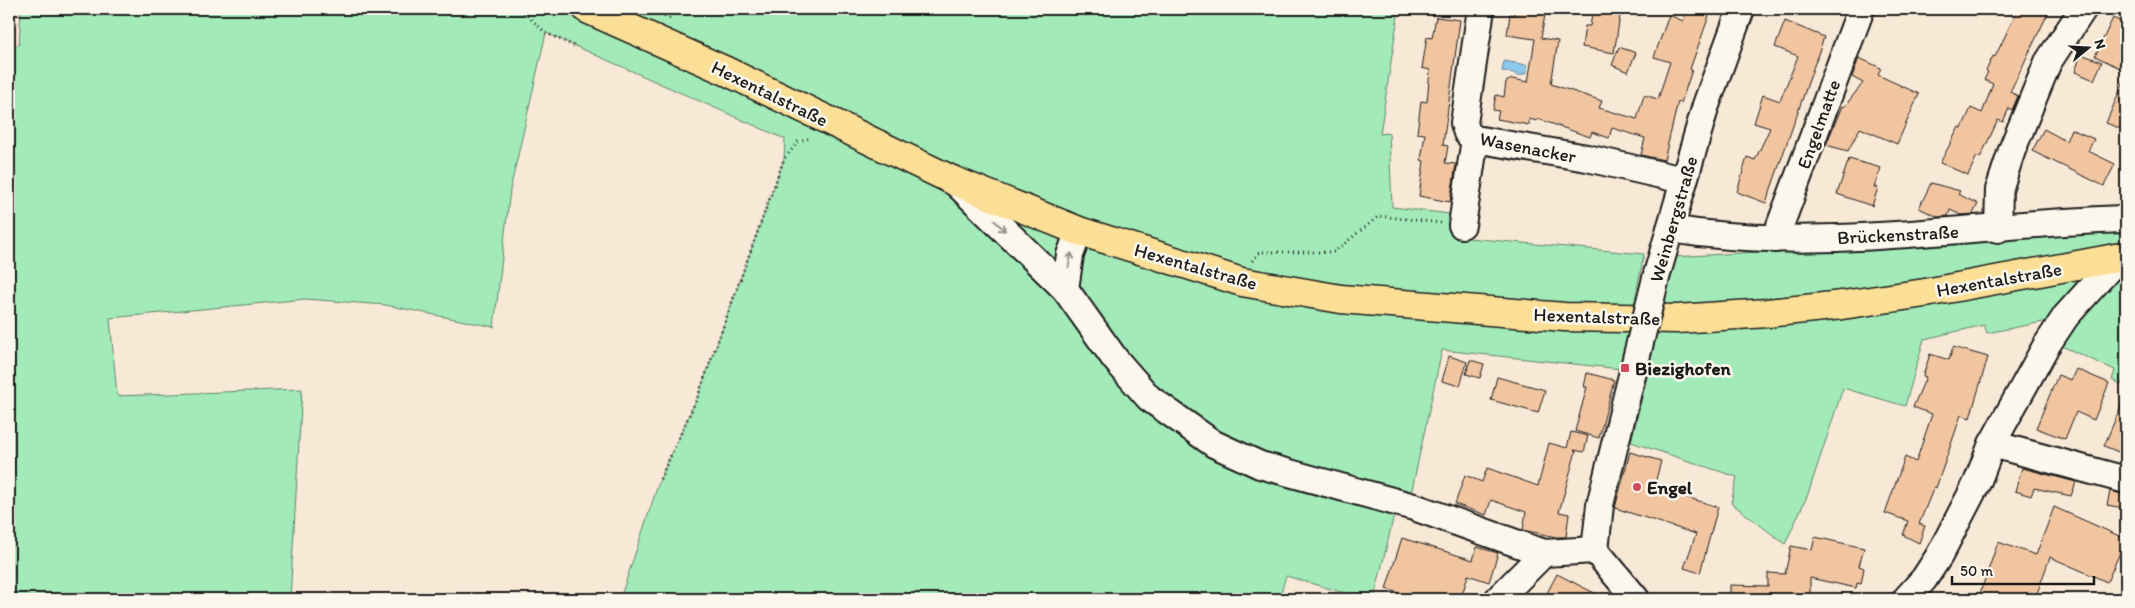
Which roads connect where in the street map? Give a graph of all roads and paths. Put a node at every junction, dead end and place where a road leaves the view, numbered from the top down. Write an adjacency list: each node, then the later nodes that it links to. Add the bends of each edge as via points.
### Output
1 (520, 9): 7 (path, via 546,33)
2 (587, 9): 8 (main road, Hexentalstraße)
3 (1480, 9): 9 (street, Wasenacker, via 1464,123 1467,133)
4 (1742, 9): 11 (street, Weinbergstraße, via 1706,105)
5 (1861, 9): 17 (street, Engelmatte)
6 (2082, 9): 15 (street, via 2048,62 2012,150 1999,190)
7 (576, 47)
8 (828, 121): 10 (main road, Hexentalstraße); 22 (path, via 822,135 798,142 784,159 698,396)
9 (1475, 139): 11 (street, Wasenacker, via 1587,158); 13 (street)
10 (952, 180): 16 (main road, Hexentalstraße); 20 (street, Hexentalstraße, one-way to 20)
11 (1683, 180): 14 (street, Weinbergstraße)
12 (2126, 219): 15 (street, Brückenstraße)
13 (1462, 225): 19 (path, via 1379,216 1334,252 1260,252 1248,264)
14 (1670, 228): 17 (street, Brückenstraße, via 1715,236); 24 (street, Weinbergstraße, bridge, via 1600,505)
15 (1998, 228): 17 (street, Brückenstraße)
16 (1079, 231): 18 (main road, Hexentalstraße, via 1242,282 1332,298 1565,317 1677,319 1767,313 1925,293); 20 (street, one-way to 16, via 1070,255)
17 (1776, 239)
18 (2123, 256): 21 (street, Hexentalstraße, via 2066,316)
19 (1258, 266)
20 (1065, 289): 25 (street, Hexentalstraße, via 1149,398 1214,444 1260,465 1414,507)
21 (1992, 444): 23 (street); 28 (street, Hexentalstraße, via 1977,483 1939,556)
22 (660, 479)
23 (2126, 480)
24 (1594, 550): 25 (street, Hexentalstraße); 27 (street)
25 (1544, 553): 26 (street)
26 (1498, 599)
27 (1636, 599)
28 (1906, 599)

